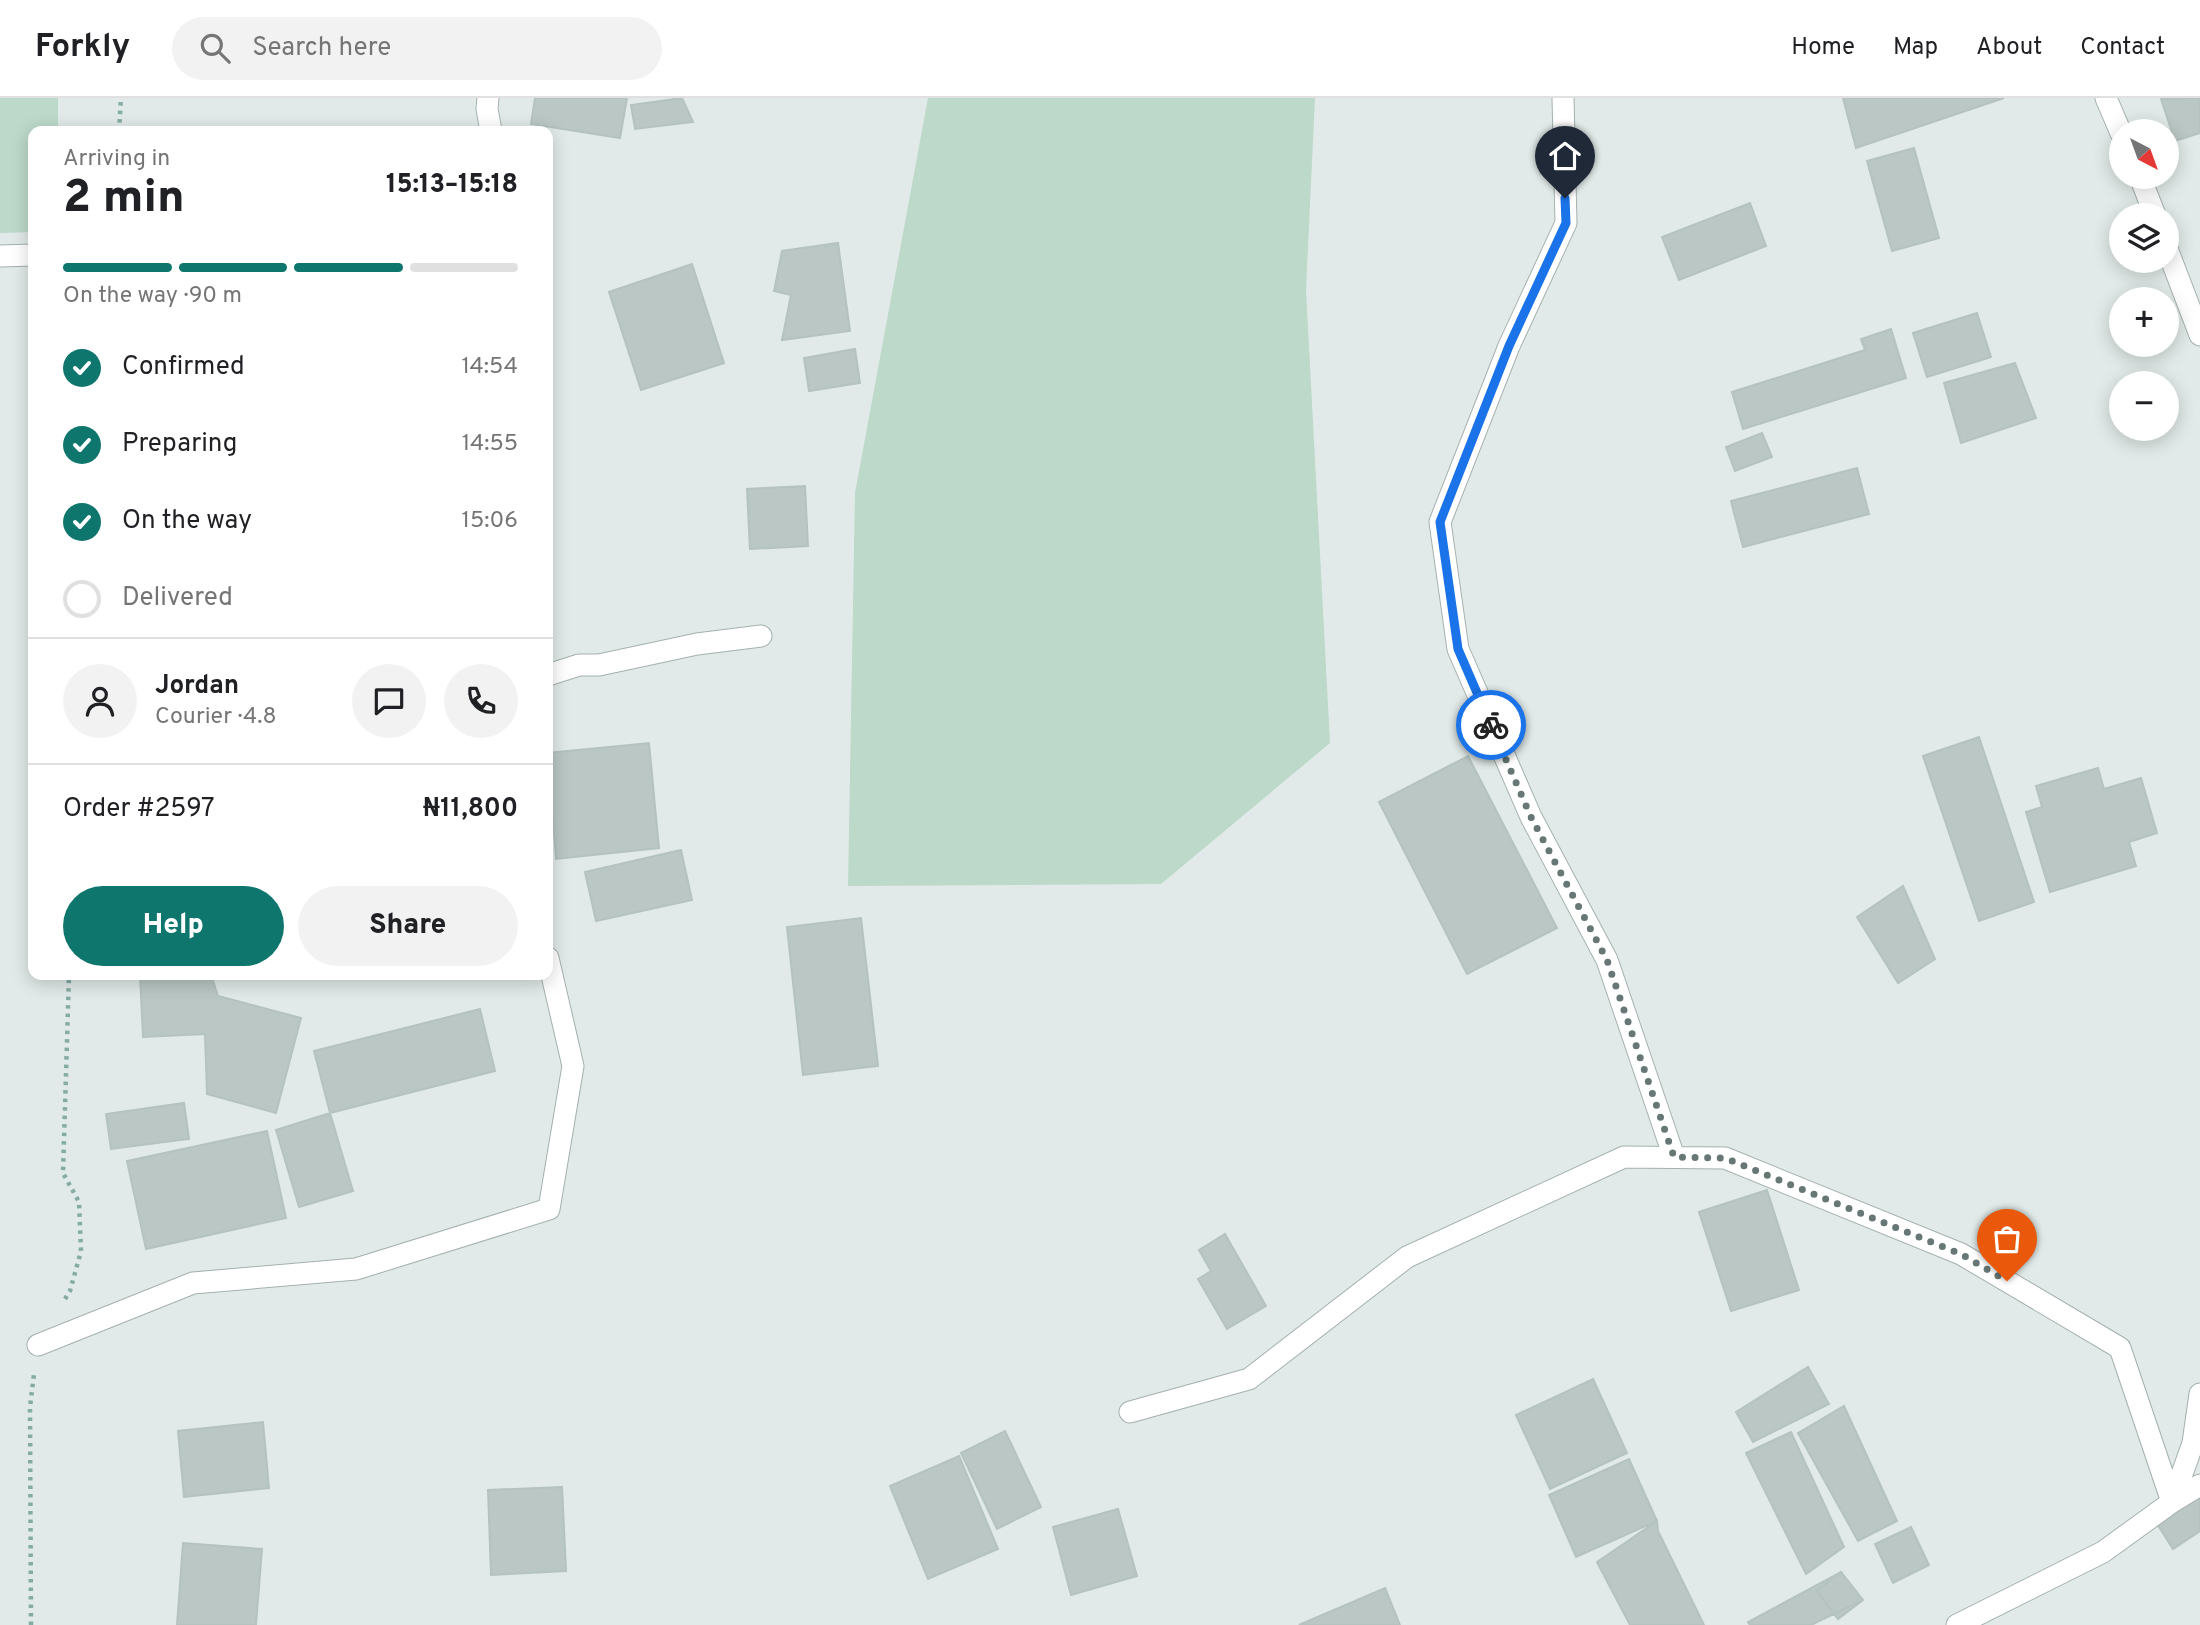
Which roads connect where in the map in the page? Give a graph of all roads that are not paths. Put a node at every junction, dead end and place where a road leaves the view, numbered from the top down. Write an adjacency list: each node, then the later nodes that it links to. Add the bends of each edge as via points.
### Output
1 (488, 98): 5 (street)
2 (1563, 98): 13 (street, via 1566,223 1509,346 1440,522 1458,649 1531,817 1607,960)
3 (2106, 98): 4 (street)
4 (2115, 119)
5 (490, 126)
6 (28, 255): 7 (street)
7 (0, 256)
8 (2176, 273): 9 (street)
9 (2200, 335)
10 (761, 636): 11 (street, via 579,665)
11 (553, 673)
12 (553, 980): 14 (street, via 572,1066 549,1209 356,1269 193,1283)
13 (1674, 1157): 16 (street, via 1624,1157 1407,1257 1249,1379); 18 (street, via 1725,1158 1961,1254 2120,1348)
14 (38, 1345)
15 (2200, 1394): 18 (street, via 2193,1443)
16 (1130, 1412)
17 (2200, 1485): 18 (street)
18 (2172, 1502): 19 (street, via 2103,1552)
19 (1956, 1625)

